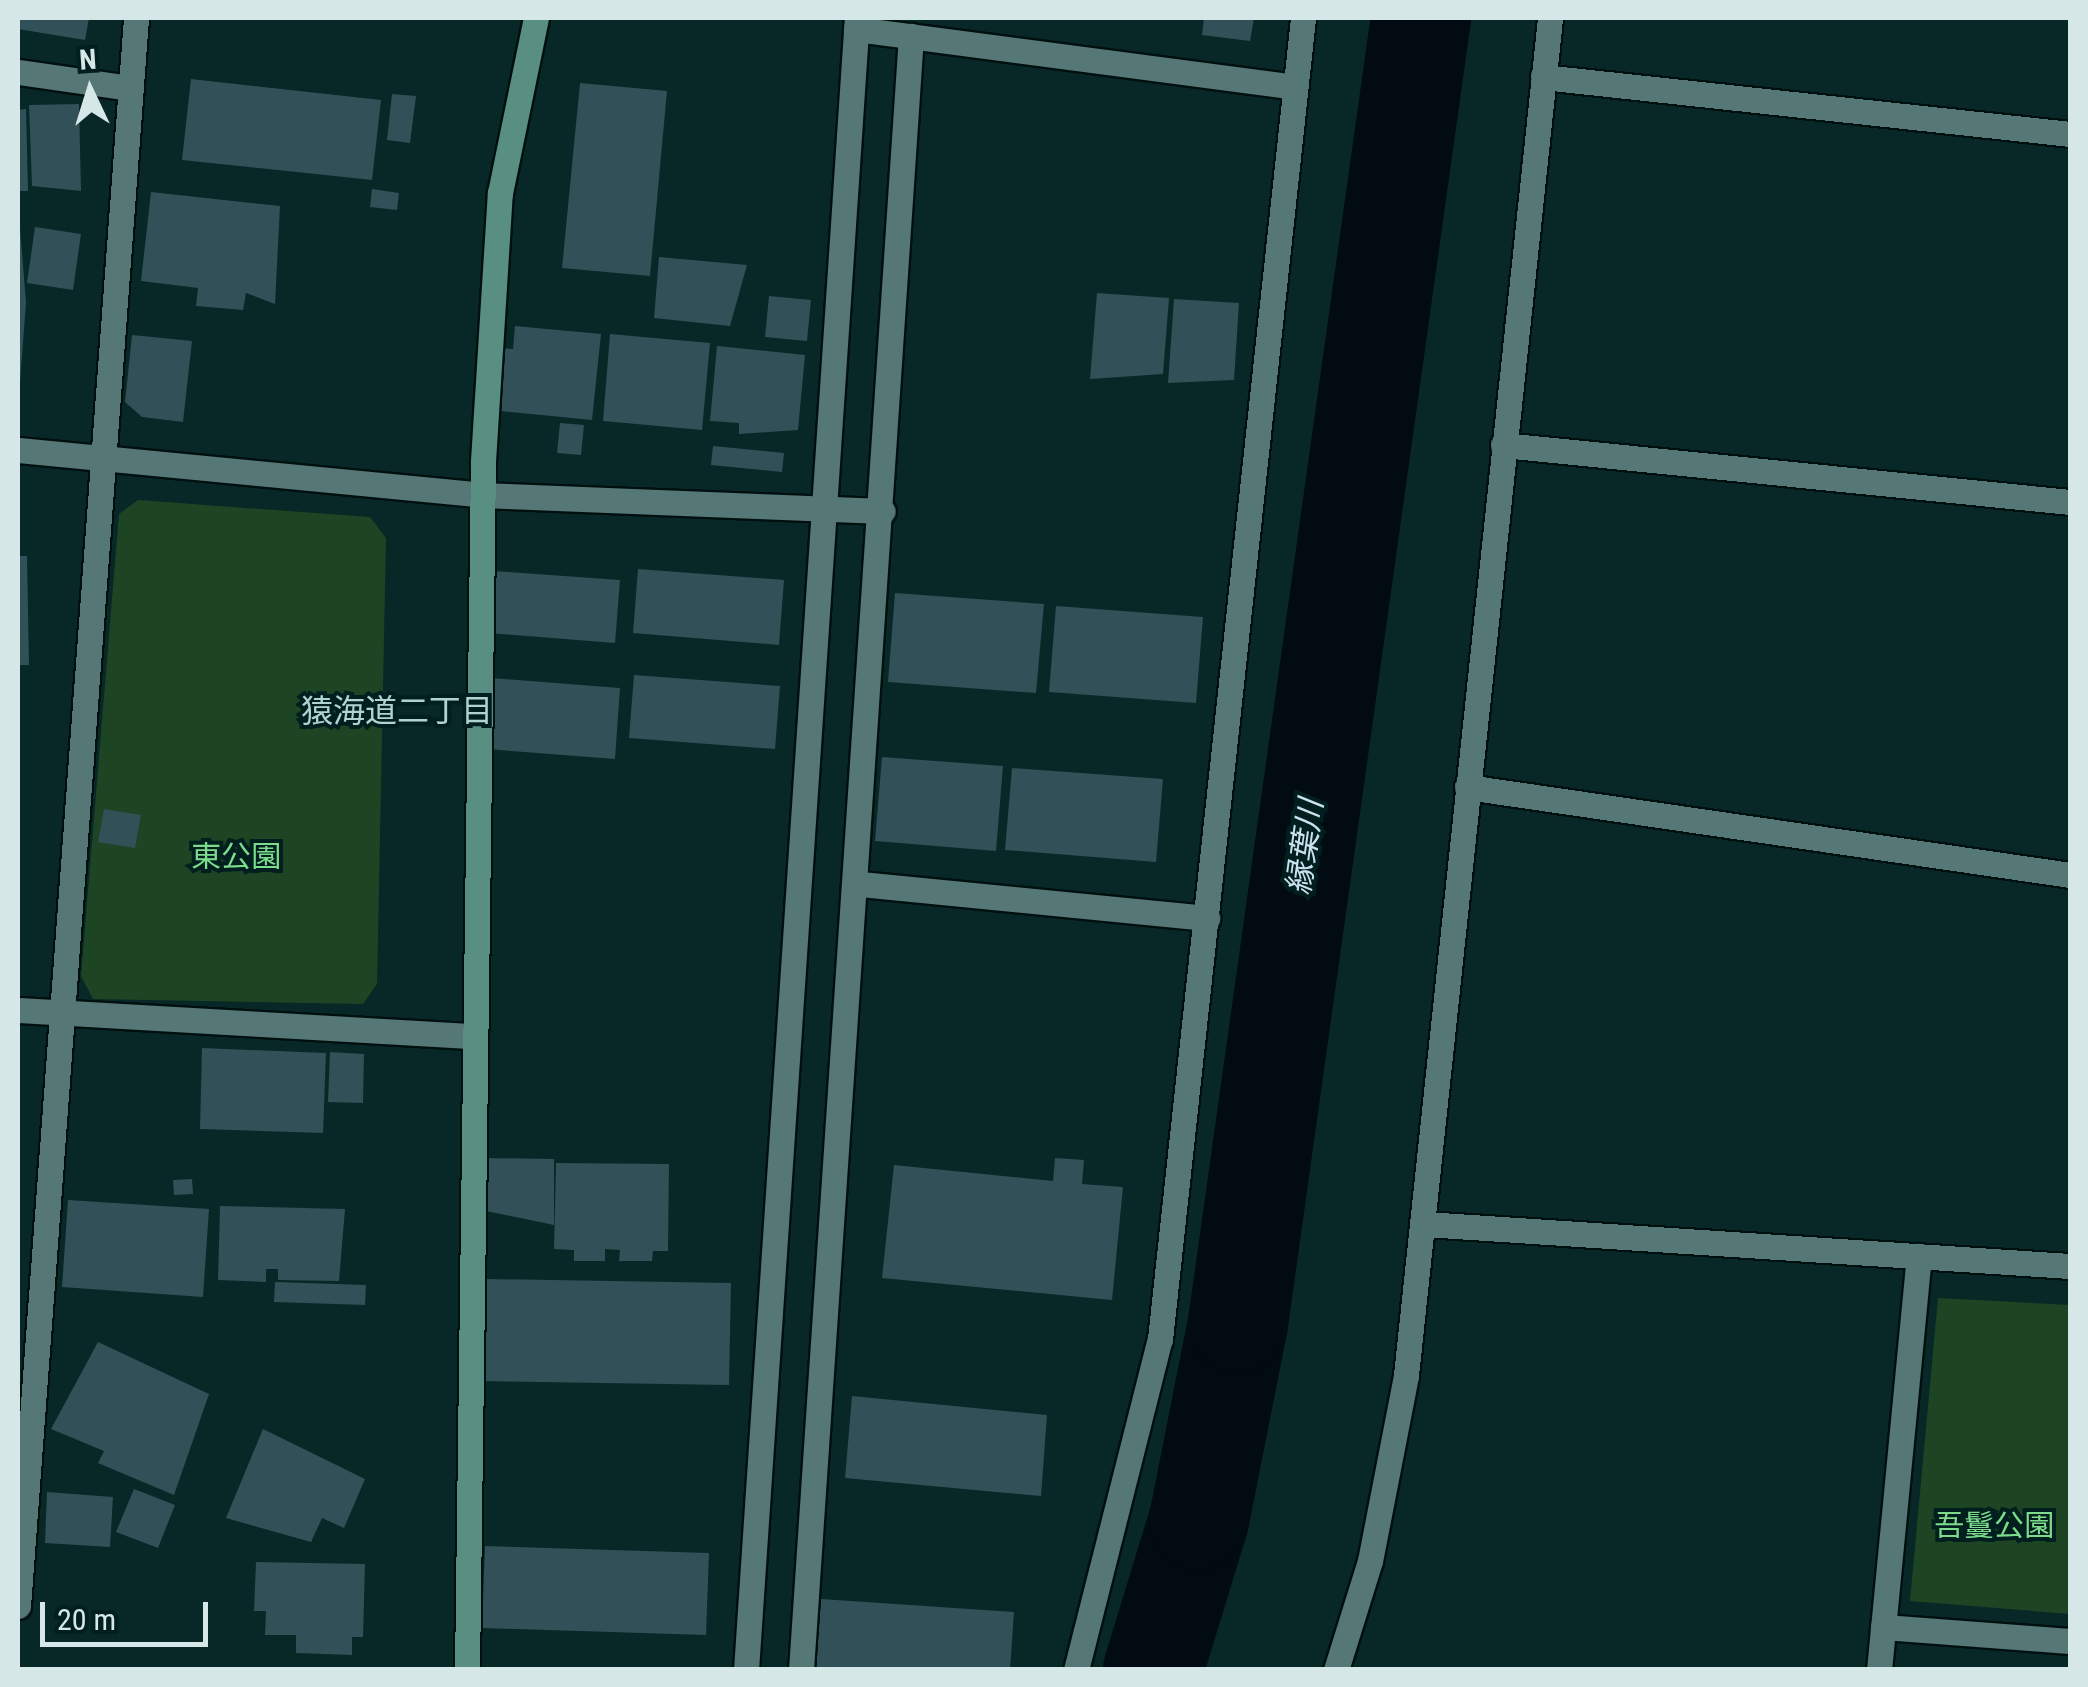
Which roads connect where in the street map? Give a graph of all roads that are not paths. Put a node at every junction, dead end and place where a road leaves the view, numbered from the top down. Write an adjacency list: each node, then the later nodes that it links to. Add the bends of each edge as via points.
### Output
1 (136, 18): 10 (street)
2 (536, 18): 15 (street, via 500,193)
3 (1303, 18): 9 (street)
4 (1550, 18): 8 (street)
5 (856, 23): 6 (street); 17 (street)
6 (911, 36): 9 (street); 18 (street)
7 (18, 72): 10 (street)
8 (1543, 76): 11 (street); 12 (street)
9 (1294, 86): 22 (street)
10 (131, 88): 14 (street)
11 (2070, 134)
12 (1504, 445): 16 (street); 19 (street)
13 (18, 450): 14 (street)
14 (108, 460): 15 (street); 23 (street)
15 (482, 495): 17 (street); 25 (street)
16 (2070, 502)
17 (823, 509): 18 (street); 33 (street)
18 (883, 511): 21 (street)
19 (1467, 787): 20 (street); 26 (street)
20 (2070, 875)
21 (860, 884): 22 (street); 34 (street)
22 (1206, 918): 35 (street, via 1160,1339)
23 (64, 1007): 24 (street); 25 (street); 29 (street)
24 (18, 1010)
25 (474, 1036): 32 (street)
26 (1424, 1224): 27 (street); 36 (street, via 1392,1461)
27 (1919, 1256): 28 (street); 30 (street)
28 (2070, 1266)
29 (18, 1606)
30 (1883, 1627): 31 (street); 37 (street)
31 (2070, 1641)
32 (467, 1670)
33 (746, 1670)
34 (801, 1670)
35 (1076, 1670)
36 (1336, 1670)
37 (1879, 1670)

